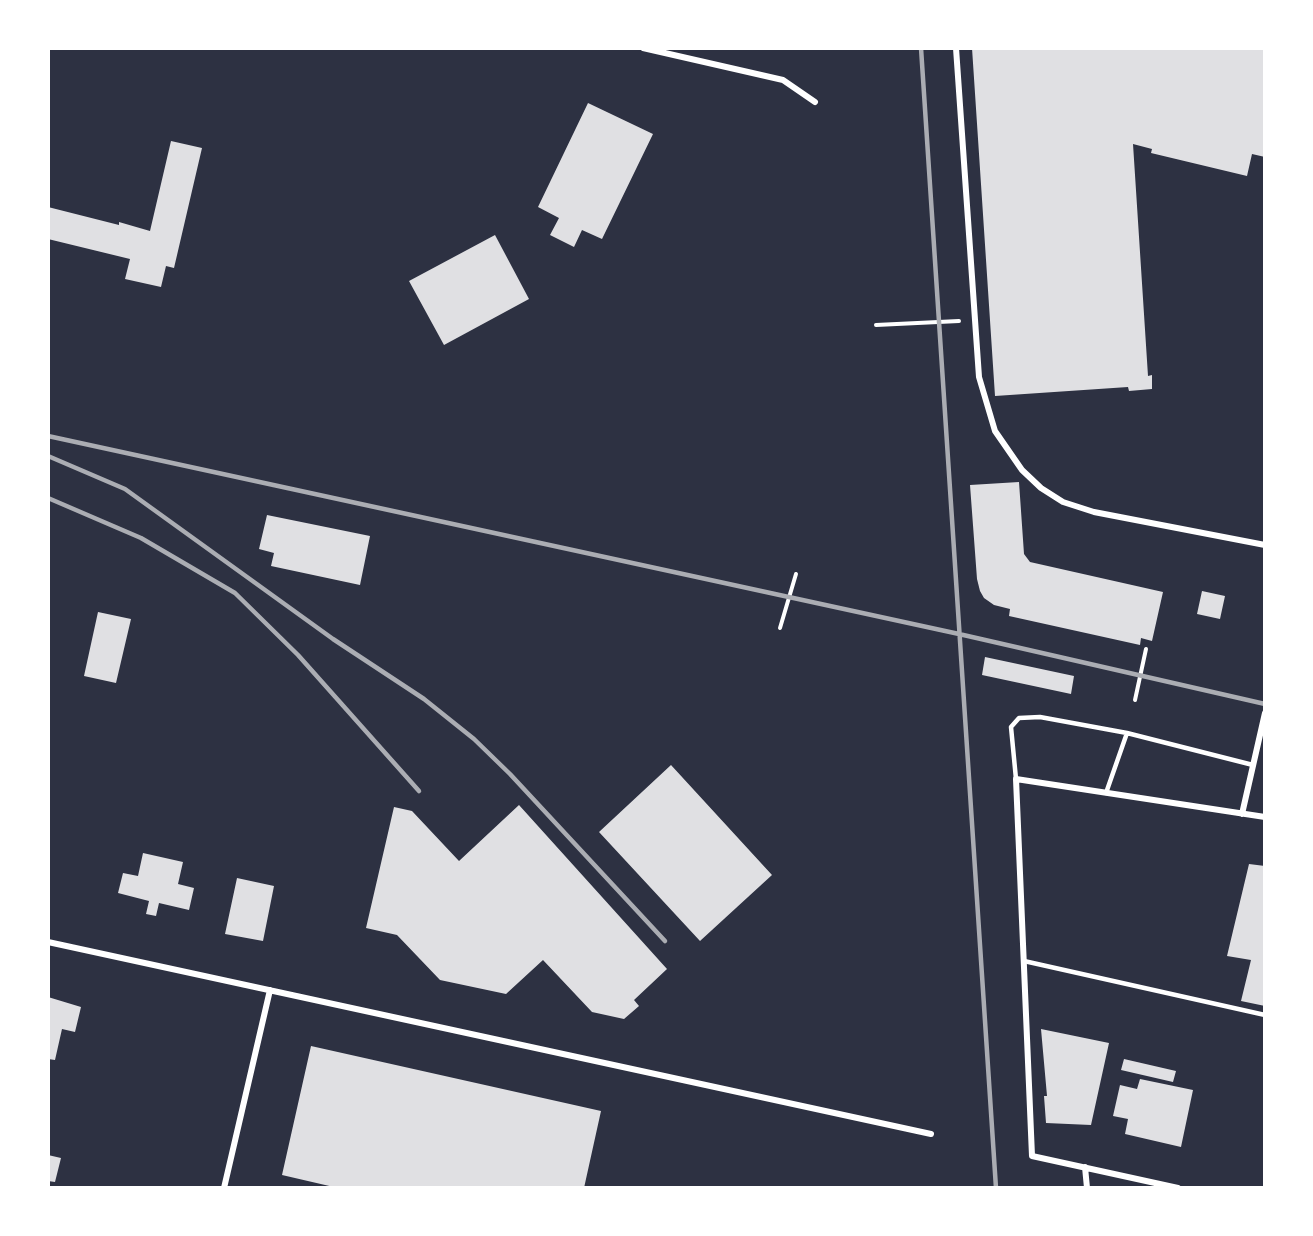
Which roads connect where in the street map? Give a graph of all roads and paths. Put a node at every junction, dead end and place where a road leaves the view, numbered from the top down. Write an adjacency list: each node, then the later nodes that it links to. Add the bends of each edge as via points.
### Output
1 (643, 48): 3 (street)
2 (956, 48): 5 (street)
3 (676, 51): 4 (street, via 783,80)
4 (815, 102)
5 (975, 320): 6 (path); 7 (street, via 979,377 995,431 1022,470 1041,488 1063,502 1094,512)
6 (876, 325)
7 (1265, 545)
8 (796, 574): 9 (path)
9 (780, 628)
10 (1146, 649): 11 (path)
11 (1136, 700)
12 (1265, 712): 14 (street)
13 (1127, 733): 14 (lane); 15 (lane, via 1040,717 1019,718 1011,727); 16 (lane)
14 (1253, 765): 17 (street)
15 (1016, 779): 16 (street); 20 (street)
16 (1106, 793): 17 (street)
17 (1242, 814): 18 (street)
18 (1265, 817)
19 (48, 942): 21 (street)
20 (1024, 961): 22 (lane); 24 (street, via 1032,1156)
21 (270, 990): 23 (street); 25 (street)
22 (1265, 1015)
23 (931, 1134)
24 (1085, 1167): 26 (street); 27 (street)
25 (224, 1188)
26 (1087, 1188)
27 (1178, 1188)

